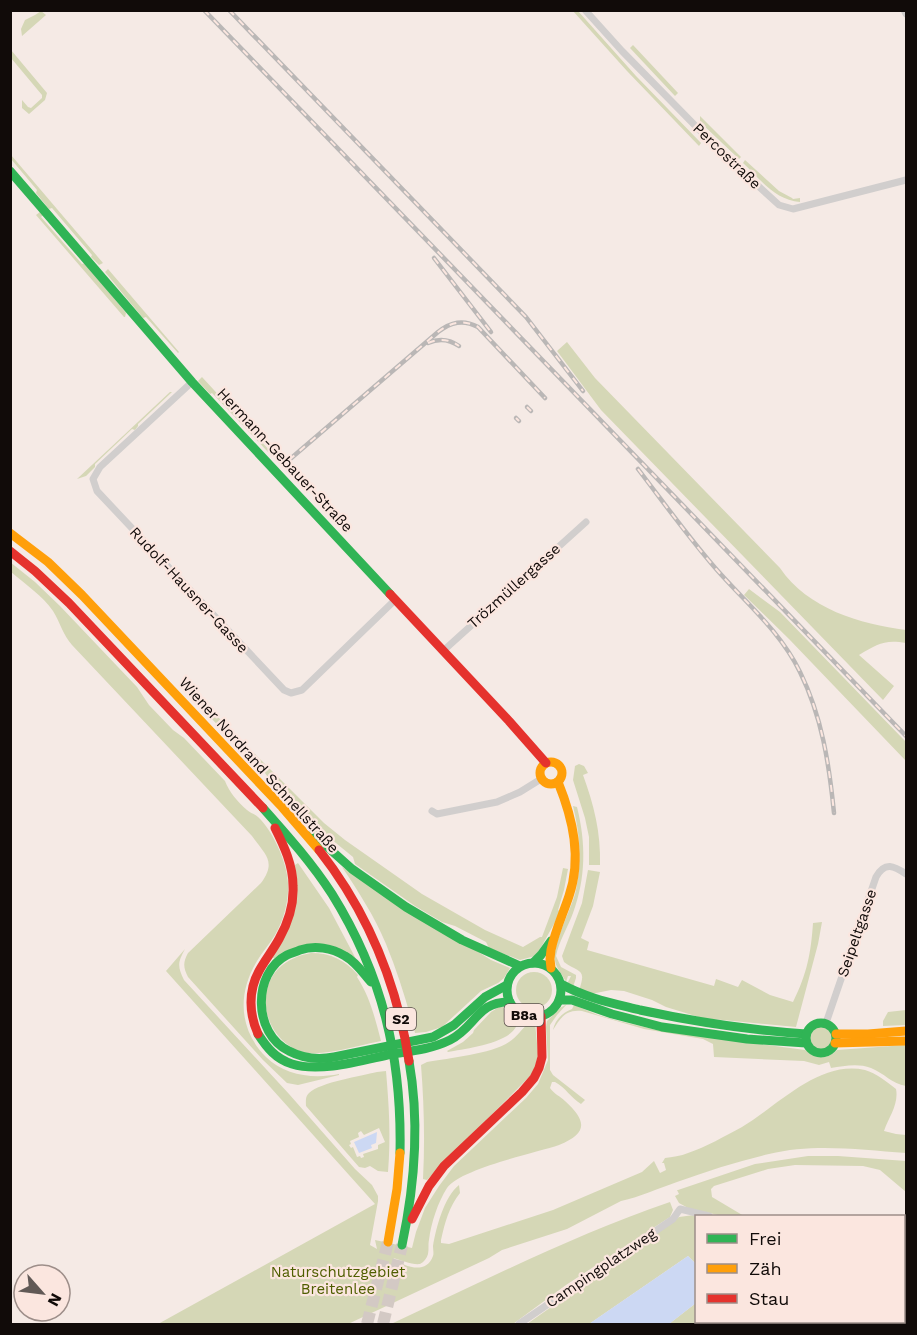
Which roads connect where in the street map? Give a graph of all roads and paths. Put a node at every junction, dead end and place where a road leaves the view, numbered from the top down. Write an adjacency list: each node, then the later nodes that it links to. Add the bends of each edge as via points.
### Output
1 (585, 10): 3 (street, Percostraße, via 722,153 779,205 793,209)
2 (10, 171): 4 (main road, Hermann-Gebauer-Straße)
3 (906, 180)
4 (192, 382): 8 (main road, Hermann-Gebauer-Straße); 8 (street, Rudolf-Hausner-Gasse, via 100,467 93,479 97,491 291,693 302,690)
5 (586, 522): 9 (street, Trözmüllergasse)
6 (10, 532): 15 (main road, Wiener Nordrand Schnellstraße / S2, via 77,590)
7 (10, 551): 14 (main road, Wiener Nordrand Schnellstraße / S2, via 75,608)
8 (395, 600): 9 (main road, Hermann-Gebauer-Straße)
9 (443, 651): 10 (main road, Hermann-Gebauer-Straße)
10 (546, 763): 11 (main road); 12 (main road, Hermann-Gebauer-Straße, via 561,766 563,775)
11 (541, 779): 12 (main road, via 551,785); 13 (street, via 497,802 437,814)
12 (558, 782): 17 (main road, Hermann-Gebauer-Straße, via 575,835 575,865 566,907)
13 (432, 811)
14 (272, 818): 23 (main road, Wiener Nordrand Schnellstraße / S2, via 327,887 354,934); 33 (main road, via 292,869 294,892 285,928 258,972 252,991 251,1012 258,1033 276,1055 303,1067 332,1066)
15 (301, 829): 19 (main road, via 316,835 352,869 406,907 462,940); 35 (main road, Wiener Nordrand Schnellstraße / S2, via 358,908 392,986 401,1018 412,1074 415,1122 413,1180)
16 (906, 874): 27 (street, Seipeltgasse, via 887,866 876,877)
17 (554, 936): 18 (main road, Hermann-Gebauer-Straße); 20 (main road, Hermann-Gebauer-Straße)
18 (533, 963): 19 (main road); 20 (main road)
19 (520, 966): 22 (main road, B8a)
20 (551, 968): 21 (main road)
21 (561, 984): 24 (main road, B8a); 29 (main road, via 597,1000 639,1010)
22 (507, 985): 25 (main road, B8a); 32 (main road, via 480,1000 450,1030)
23 (376, 987): 33 (main road, via 354,963 334,950 299,949 272,967 261,992 261,1013 272,1038 298,1056 324,1058); 36 (main road, Wiener Nordrand Schnellstraße / S2, via 387,1021 400,1106 399,1180)
24 (559, 1000): 26 (main road, B8a); 29 (main road, B8a, via 572,1000 662,1027 747,1039)
25 (510, 1002): 26 (main road, B8a, via 525,1015); 32 (main road, via 492,1003 455,1038 436,1046)
26 (541, 1016): 35 (main road, via 542,1057 534,1078 433,1179)
27 (826, 1023): 29 (main road, via 811,1026); 30 (main road)
28 (906, 1031): 30 (main road)
29 (806, 1038): 30 (main road, via 811,1050 820,1054 830,1051)
30 (836, 1039): 31 (main road, via 867,1043)
31 (906, 1041)
32 (417, 1045): 33 (main road)
33 (383, 1052)
34 (705, 1215): 38 (street, Campingplatzweg, via 680,1209 673,1219)
35 (405, 1233): 37 (main road, Wiener Nordrand Schnellstraße / S2)
36 (388, 1242)
37 (402, 1245)
38 (519, 1324)

